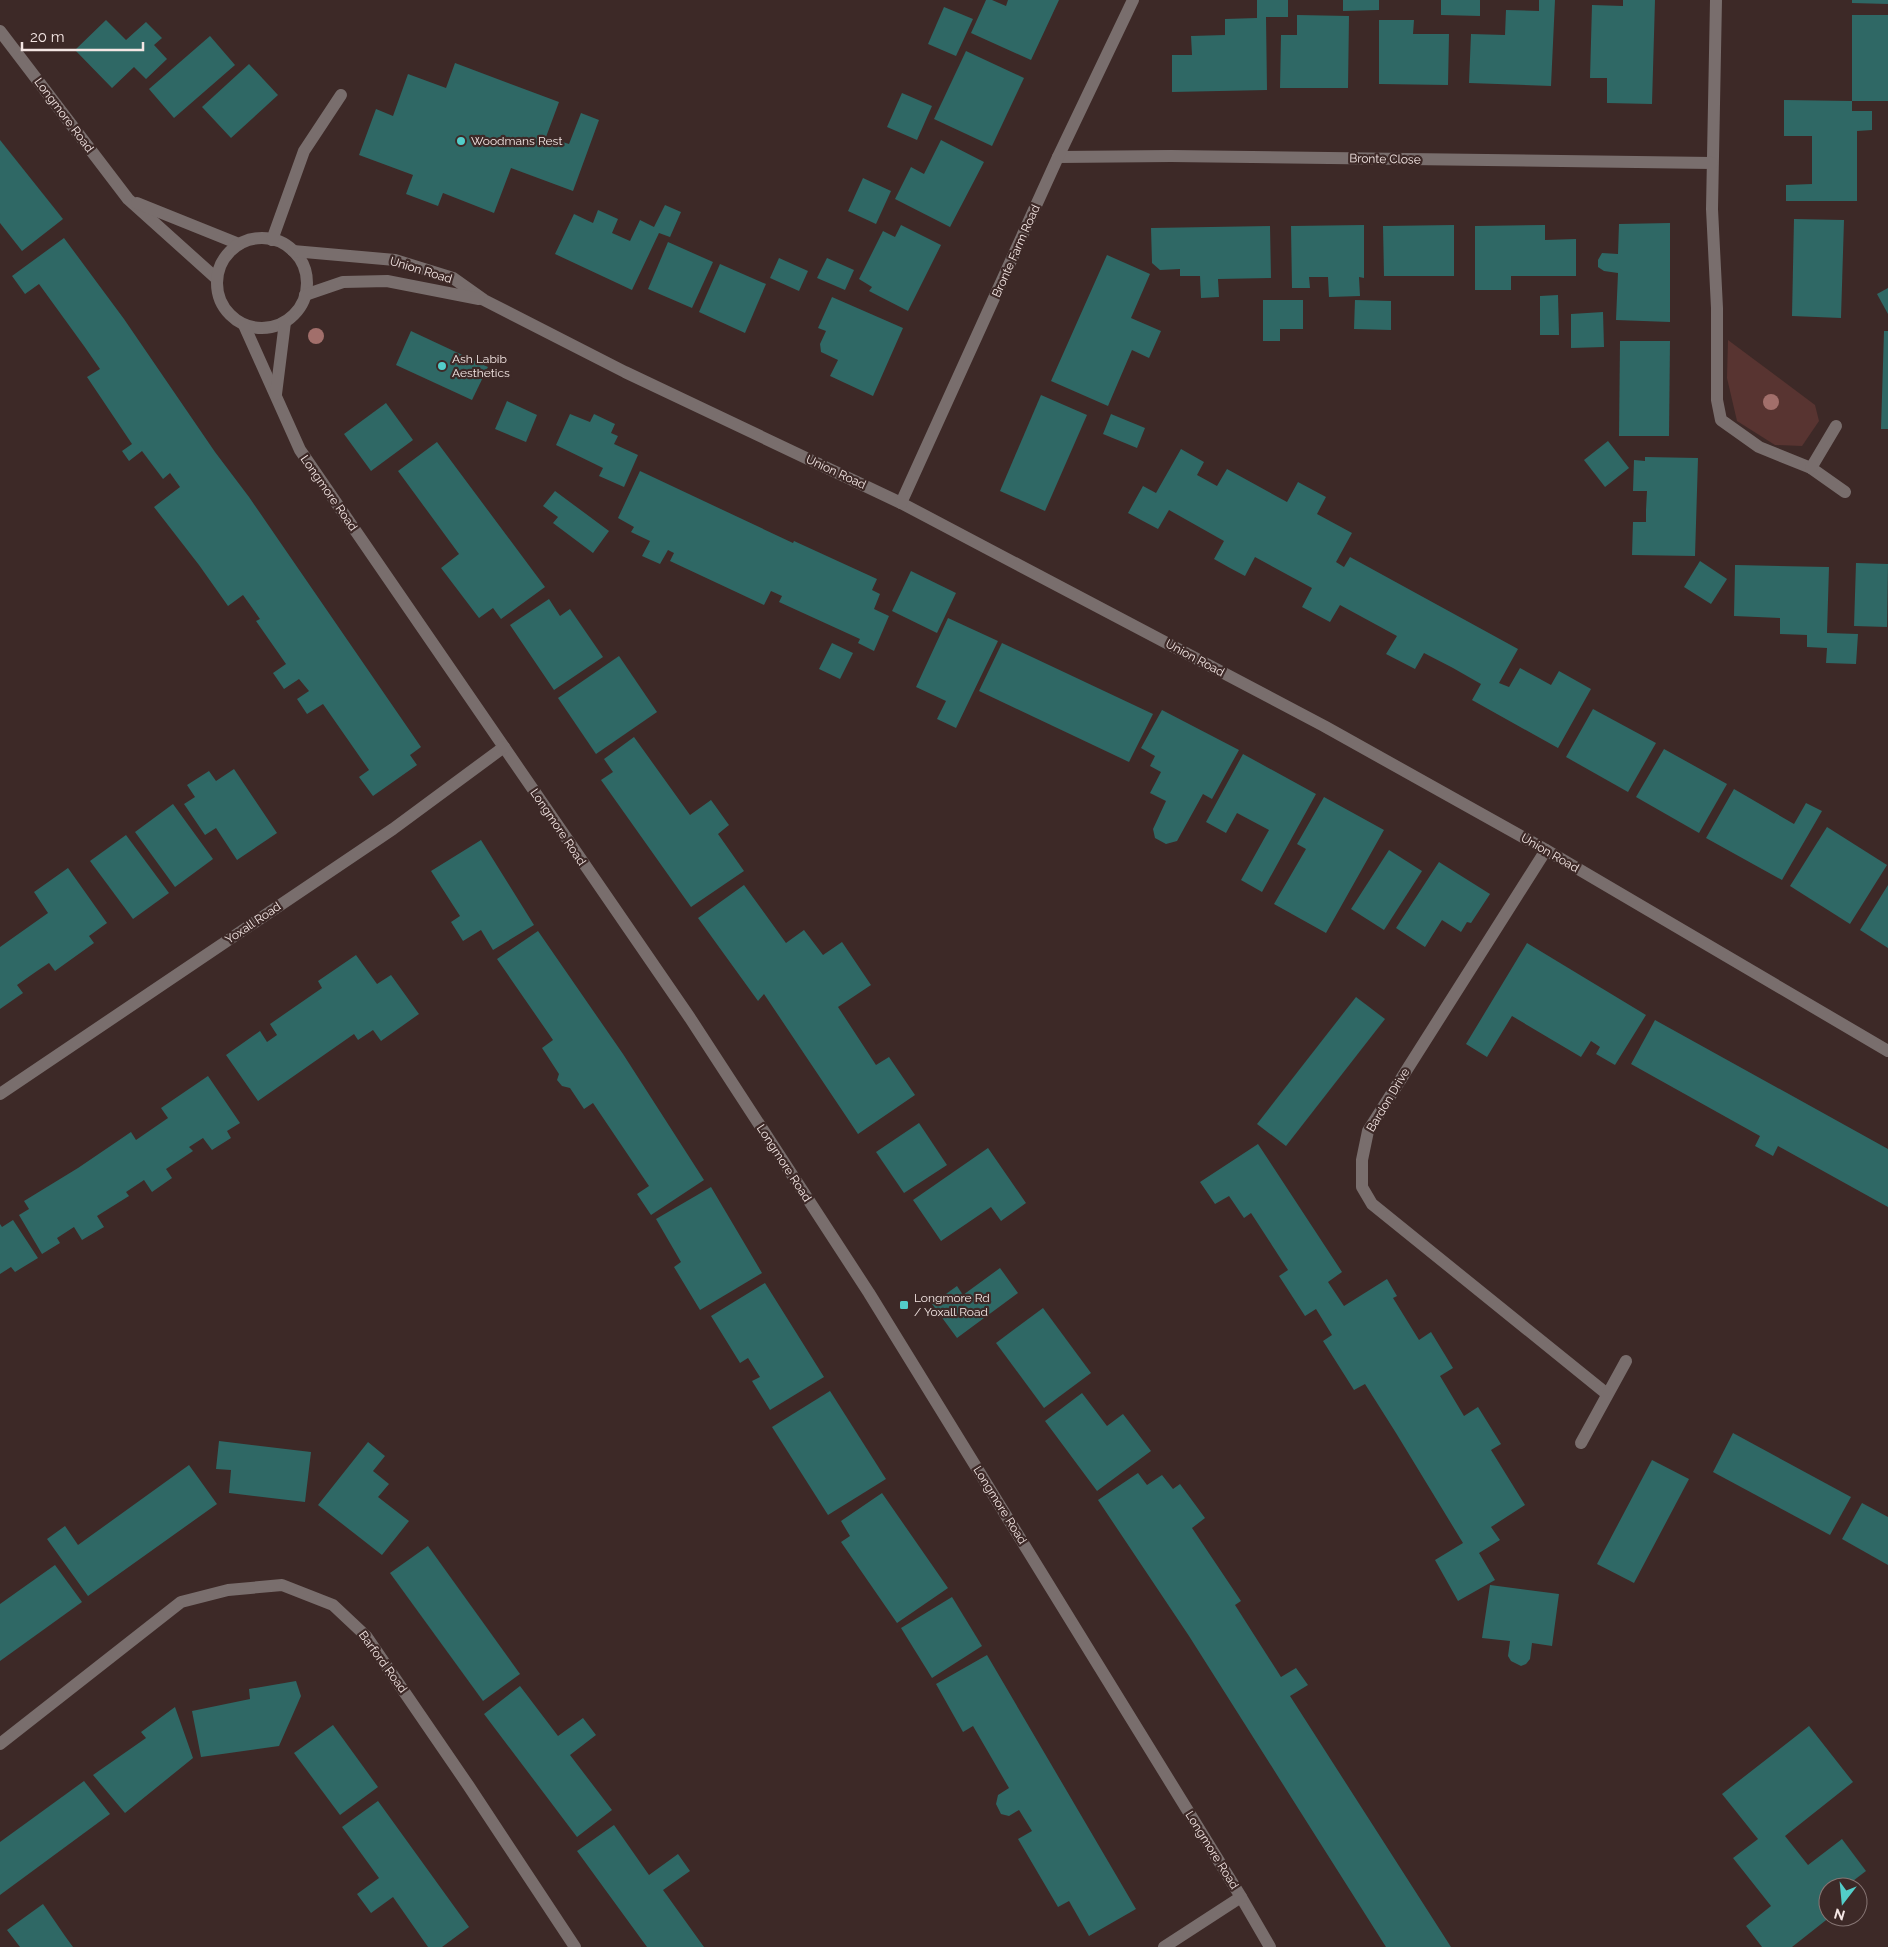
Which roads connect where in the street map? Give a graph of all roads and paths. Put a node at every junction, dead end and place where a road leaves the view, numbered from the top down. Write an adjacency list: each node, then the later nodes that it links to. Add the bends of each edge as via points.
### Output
1 (1133, 0): 5 (street, Bronte Farm Road)
2 (1716, 0): 6 (street)
3 (0, 31): 7 (street, Longmore Road)
4 (341, 95): 8 (street, via 304,151)
5 (1058, 158): 6 (street, Bronte Close, via 1171,156); 20 (street, Bronte Farm Road)
6 (1712, 162): 18 (street, via 1718,308 1717,400 1721,420 1759,447)
7 (128, 199): 9 (street); 11 (street, Longmore Road)
8 (272, 240): 9 (street, via 258,238); 10 (street)
9 (239, 244): 11 (street, via 224,258)
10 (293, 251): 12 (street, via 304,266); 13 (street, Union Road, via 396,260 453,278)
11 (217, 279): 15 (street, via 220,301 234,319)
12 (305, 295): 13 (street, Union Road, via 343,282 387,281); 14 (street, via 294,316)
13 (484, 300): 20 (street, Union Road, via 626,372)
14 (285, 322): 15 (street, via 270,327); 16 (street)
15 (244, 325): 16 (street, Longmore Road)
16 (276, 394): 21 (street, Longmore Road, via 300,450)
17 (1836, 426): 18 (street)
18 (1811, 468): 19 (street)
19 (1845, 492)
20 (901, 503): 22 (street, Union Road, via 1324,726)
21 (504, 747): 24 (street, Yoxall Road, via 393,829); 29 (street, Longmore Road, via 690,1018 869,1293)
22 (1546, 850): 23 (street, Union Road); 26 (street, Bardon Drive, via 1368,1131 1362,1160 1362,1187 1372,1204)
23 (1888, 1051)
24 (0, 1094)
25 (1626, 1361): 26 (street)
26 (1607, 1394): 27 (street)
27 (1581, 1443)
28 (0, 1744): 30 (street, Barford Road, via 181,1602 228,1590 282,1585 333,1605 366,1636)
29 (1241, 1897): 31 (street); 32 (street, Longmore Road)
30 (575, 1947)
31 (1164, 1947)
32 (1270, 1947)

